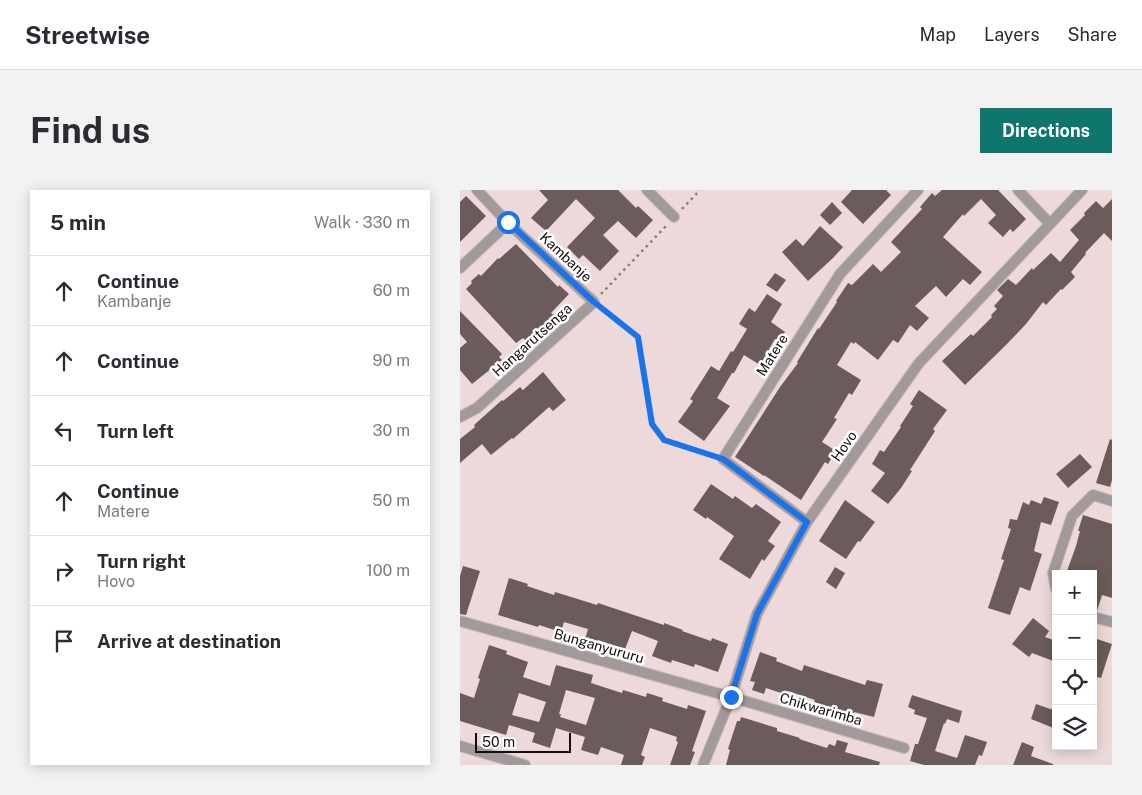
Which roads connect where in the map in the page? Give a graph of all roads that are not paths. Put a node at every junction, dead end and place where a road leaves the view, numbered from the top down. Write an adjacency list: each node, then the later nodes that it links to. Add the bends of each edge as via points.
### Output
1 (477, 190): 7 (street, Kambanje)
2 (647, 190): 6 (street)
3 (918, 190): 13 (street, Matere, via 840,274 723,459)
4 (1018, 190): 8 (street)
5 (1082, 190): 8 (street, Hovo)
6 (674, 217)
7 (508, 222): 9 (street); 10 (street, Kambanje)
8 (1050, 224): 13 (street, Hovo, via 919,363)
9 (460, 268)
10 (594, 302): 11 (street, Hangarutsenga, via 477,408)
11 (460, 418)
12 (1112, 501): 14 (street, via 1093,495 1072,516)
13 (807, 522): 18 (street, Hovo, via 757,614)
14 (1054, 570)
15 (1097, 618): 17 (street)
16 (460, 621): 18 (street, Bunganyururu)
17 (1112, 622)
18 (731, 697): 20 (street, Chikwarimba); 23 (street, Hovo)
19 (460, 746): 21 (street)
20 (904, 748)
21 (501, 762): 22 (street)
22 (525, 765)
23 (703, 765)

